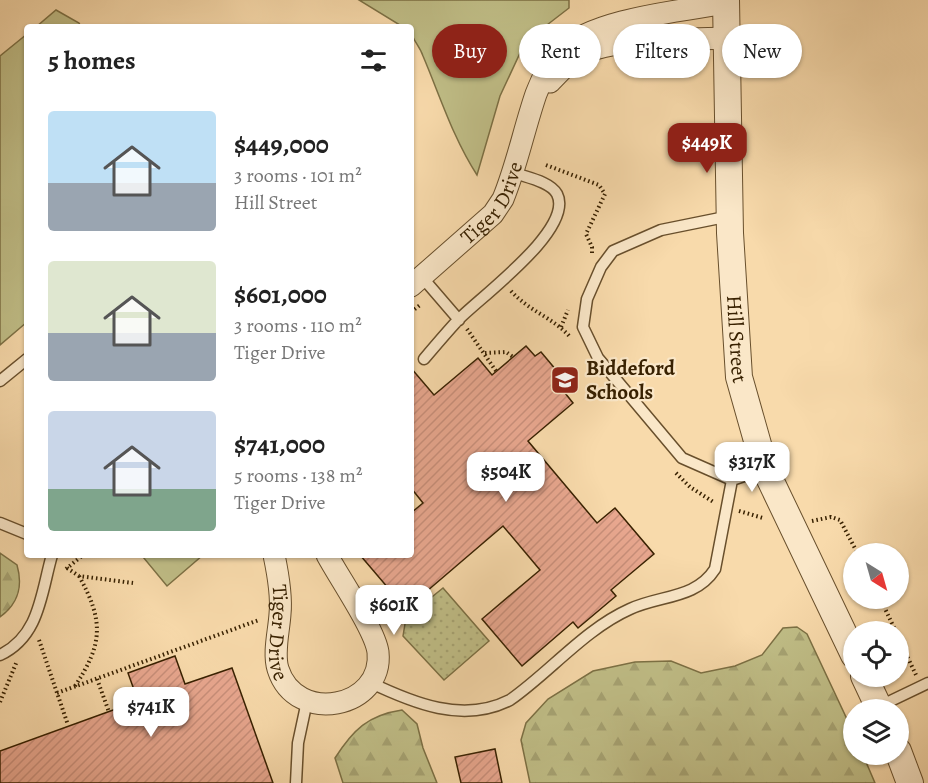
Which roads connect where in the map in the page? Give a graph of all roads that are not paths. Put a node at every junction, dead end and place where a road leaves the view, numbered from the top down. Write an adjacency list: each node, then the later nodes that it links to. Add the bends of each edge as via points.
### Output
1 (726, 1): 2 (street, Hill Street); 5 (street, Tiger Drive, via 608,26 581,36 561,50 549,65)
2 (726, 24)
3 (722, 38): 5 (street, via 599,48 574,59)
4 (727, 78): 7 (street, Hill Street)
5 (536, 94): 6 (street, Tiger Drive)
6 (512, 172): 8 (street, Tiger Drive, via 503,199 493,213); 9 (lane, via 552,187 559,199 557,215 521,263)
7 (730, 216): 13 (street, Hill Street, via 739,377); 14 (lane, via 661,230 613,251 586,299 584,327 598,358 682,458)
8 (417, 281): 9 (lane)
9 (459, 320): 10 (lane)
10 (424, 359)
11 (24, 361): 12 (lane)
12 (0, 381)
13 (765, 470): 14 (lane); 20 (street, Hill Street)
14 (732, 480): 22 (lane, via 715,569 707,581 693,590 631,608 603,625 510,700 480,711 456,711 411,700)
15 (0, 523): 16 (lane)
16 (24, 533)
17 (51, 558): 21 (lane, via 37,615 25,638)
18 (274, 558): 25 (street, Tiger Drive, via 281,598 277,666 291,690)
19 (329, 558): 22 (street, via 373,633 378,656)
20 (843, 631)
21 (0, 655)
22 (369, 681): 25 (street, Tiger Drive, via 356,695 336,705)
23 (925, 684): 24 (lane)
24 (896, 699)
25 (308, 701): 27 (lane, via 298,743)
26 (903, 765): 28 (street)
27 (296, 783)
28 (910, 783)

